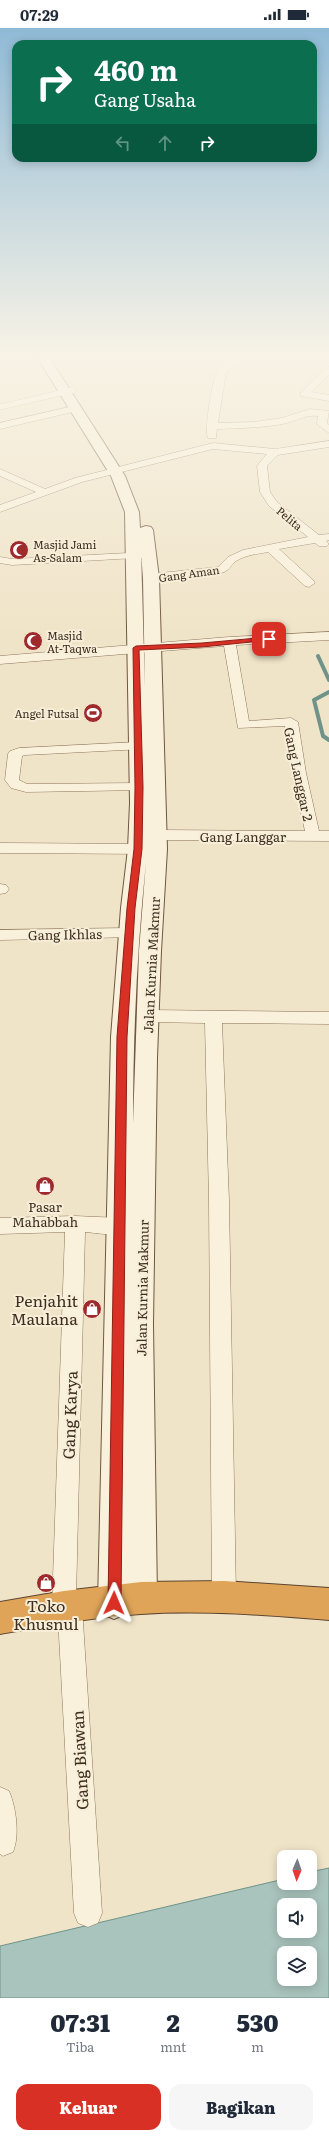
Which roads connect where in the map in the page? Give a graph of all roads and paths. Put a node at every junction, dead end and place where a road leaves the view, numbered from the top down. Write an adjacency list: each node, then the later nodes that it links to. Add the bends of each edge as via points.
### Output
1 (105, 449): 6 (street, Jalan Kurnia Makmur)
2 (203, 449): 6 (street)
3 (252, 449): 5 (street)
4 (296, 449): 5 (street)
5 (275, 452): 11 (street, Pelita, via 262,466 266,492 273,504)
6 (119, 470): 8 (street); 14 (street, Jalan Kurnia Makmur)
7 (0, 472): 8 (street)
8 (44, 492): 9 (street)
9 (0, 509)
10 (329, 537): 11 (street, Gang Aman)
11 (316, 540): 12 (street, Gang Aman); 13 (street)
12 (271, 548): 16 (street, Gang Aman, via 240,555 221,570); 17 (street)
13 (329, 548)
14 (142, 555): 15 (street, via 12,562); 16 (street, Jalan Kurnia Makmur); 20 (street, Jalan Kurnia Makmur)
15 (0, 560)
16 (151, 578): 20 (street, Jalan Kurnia Makmur)
17 (309, 583)
18 (329, 636): 19 (street)
19 (229, 641): 20 (street); 24 (street, Gang Langgar 2, via 243,725 291,722 298,774)
20 (144, 648): 21 (street); 22 (street, Jalan Kurnia Makmur); 26 (street, Jalan Kurnia Makmur)
21 (0, 660)
22 (138, 746): 23 (street, Jalan Kurnia Makmur); 23 (street, via 24,751 15,754 12,780 16,785 26,788)
23 (139, 787): 26 (street, Jalan Kurnia Makmur)
24 (313, 836): 25 (street, Gang Langgar); 26 (street, Gang Langgar)
25 (329, 836)
26 (151, 844): 27 (street, Gang Langgar); 28 (street, Jalan Kurnia Makmur); 30 (street, Jalan Kurnia Makmur)
27 (0, 848)
28 (130, 933): 29 (street, Gang Ikhlas); 36 (street, Jalan Kurnia Makmur, via 122,1037)
29 (0, 935)
30 (148, 1016): 31 (street); 33 (street, Jalan Kurnia Makmur)
31 (213, 1016): 32 (street); 37 (street, via 219,1201)
32 (329, 1018)
33 (143, 1216): 36 (street); 38 (street, Jalan Kurnia Makmur)
34 (75, 1224): 35 (street); 36 (street); 40 (street, Gang Karya)
35 (0, 1226)
36 (121, 1226): 38 (street, Jalan Kurnia Makmur)
37 (224, 1597): 38 (highway); 39 (highway)
38 (127, 1601): 40 (highway)
39 (329, 1604)
40 (67, 1607): 41 (highway); 44 (street, Gang Biawan)
41 (0, 1618)
42 (0, 1800): 43 (street)
43 (3, 1842)
44 (88, 1913)

